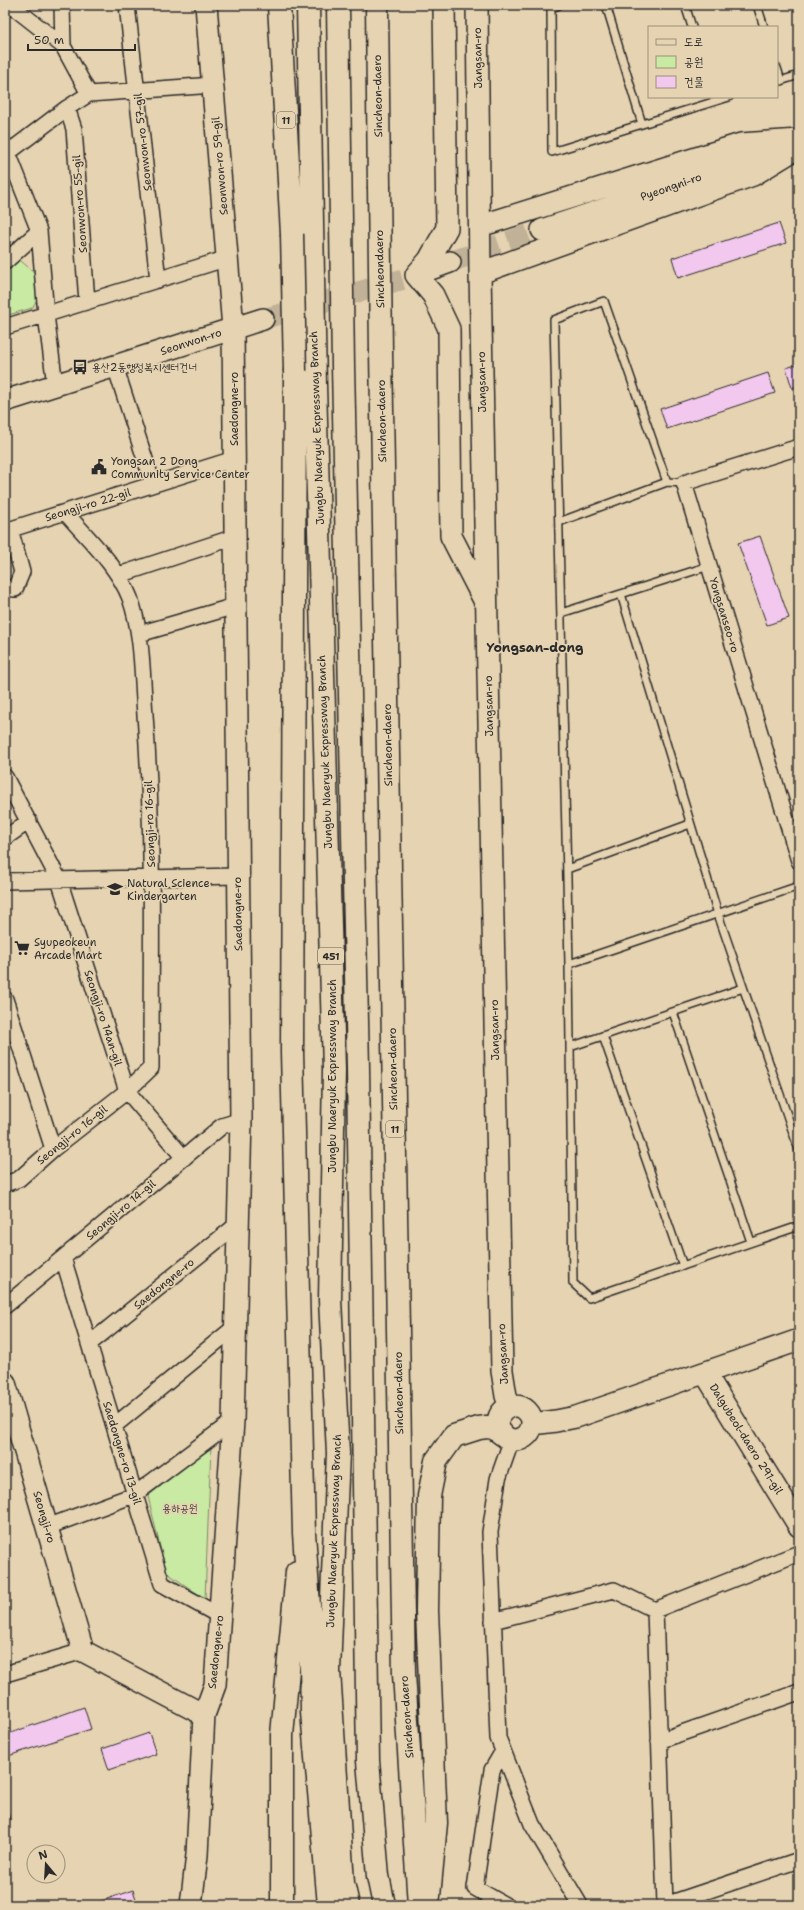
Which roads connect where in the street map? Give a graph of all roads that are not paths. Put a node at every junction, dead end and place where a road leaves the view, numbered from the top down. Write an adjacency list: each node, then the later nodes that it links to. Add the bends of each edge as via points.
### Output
1 (6, 5): 18 (street, via 17,10)
2 (62, 5): 18 (street)
3 (127, 5): 22 (street, Seonwon-ro 57-gil)
4 (206, 5): 21 (street, Seonwon-ro 59-gil)
5 (279, 5): 110 (highway, 11, bridge, via 292,234 295,371 292,1052)
6 (308, 5): 125 (highway, Jungbu Naeryuk Expressway Branch / 451, via 334,1070 330,1300 338,1453 329,1671 343,1883)
7 (338, 5): 126 (highway, 451, via 368,1761 378,1876)
8 (377, 5): 31 (highway, Sincheon-daero / 11)
9 (444, 5): 39 (street, via 447,228 429,260)
10 (477, 5): 32 (street, Jangsan-ro)
11 (560, 5): 15 (lane)
12 (606, 5): 26 (lane)
13 (685, 5): 16 (lane)
14 (757, 5): 17 (lane)
15 (551, 6): 26 (lane, via 552,152)
16 (692, 26)
17 (764, 26)
18 (63, 46): 23 (street)
19 (799, 75): 20 (lane)
20 (779, 81)
21 (214, 86): 22 (street); 35 (street, Seonwon-ro 59-gil)
22 (137, 91): 23 (street); 40 (street, Seonwon-ro 57-gil)
23 (89, 94): 25 (street)
24 (716, 99): 26 (lane)
25 (67, 108): 29 (street); 41 (street, Seonwon-ro 55-gil, via 74,129)
26 (642, 124)
27 (799, 140): 32 (street, via 741,144)
28 (799, 144): 33 (street, Pyeongni-ro)
29 (7, 148): 34 (street)
30 (799, 148): 38 (street, via 753,175)
31 (379, 186): 46 (highway, Sincheondaero / 11, bridge)
32 (480, 226): 38 (street, Jangsan-ro)
33 (542, 230)
34 (39, 231): 36 (street); 42 (street)
35 (228, 258): 40 (street); 45 (street, Seonwon-ro 59-gil)
36 (5, 262)
37 (450, 262): 39 (street)
38 (480, 273): 64 (street, Jangsan-ro)
39 (410, 277): 64 (street, via 433,295 449,329 451,536)
40 (158, 280): 41 (street)
41 (87, 302): 42 (street)
42 (46, 315): 44 (street); 48 (street)
43 (263, 319): 45 (street, Seonwon-ro)
44 (5, 327)
45 (233, 328): 47 (street, Seonwon-ro); 51 (street, Saedongne-ro)
46 (381, 352): 127 (highway, Sincheon-daero / 11, via 404,1666)
47 (115, 366): 48 (street, Seonwon-ro); 53 (street)
48 (55, 385): 49 (street, Seonwon-ro)
49 (5, 401)
50 (799, 447): 54 (street)
51 (234, 459): 53 (street, Seongji-ro 22-gil); 58 (street, Saedongne-ro)
52 (667, 482): 54 (lane); 56 (lane); 56 (lane, via 604,301 554,320)
53 (153, 484): 55 (street, Seongji-ro 22-gil)
54 (684, 484): 59 (street, Yongsanseo-ro)
55 (65, 512): 57 (street, Seongji-ro 22-gil); 60 (street, Seongji-ro 16-gil)
56 (559, 522): 65 (lane)
57 (8, 530): 61 (street, Seongji-ro 22-gil, via 22,572 15,589)
58 (235, 537): 60 (street); 63 (street, Saedongne-ro)
59 (709, 566): 62 (lane); 71 (street, Yongsanseo-ro)
60 (119, 575): 66 (street, Seongji-ro 16-gil, via 130,599)
61 (5, 588)
62 (621, 594): 65 (lane); 69 (lane)
63 (235, 606): 66 (street); 73 (street, Saedongne-ro)
64 (487, 606): 102 (street, Jangsan-ro, via 502,1371)
65 (561, 613): 72 (lane)
66 (139, 634): 74 (street, Seongji-ro 16-gil, via 148,755)
67 (5, 777): 68 (street, Seongji-ro 14an-gil)
68 (29, 821): 70 (street); 75 (street, Seongji-ro 14an-gil)
69 (690, 824): 72 (lane); 78 (lane)
70 (5, 838)
71 (799, 861)
72 (567, 869): 79 (lane)
73 (237, 876): 74 (street); 86 (street, Saedongne-ro)
74 (151, 878): 75 (street); 85 (street, Seongji-ro 16-gil, via 151,1068)
75 (59, 880): 76 (street); 85 (street, Seongji-ro 14an-gil)
76 (5, 881)
77 (799, 886): 78 (lane)
78 (718, 914): 79 (lane); 80 (lane)
79 (569, 964): 84 (lane)
80 (743, 988): 82 (lane); 88 (lane)
81 (5, 999): 87 (street)
82 (673, 1012): 83 (lane); 93 (lane)
83 (603, 1036): 84 (lane); 95 (lane)
84 (570, 1047): 95 (lane, via 573,1283 589,1298)
85 (127, 1090): 87 (street, Seongji-ro 16-gil); 89 (street, Seongji-ro 14an-gil)
86 (241, 1120): 89 (street, Seongji-ro 14-gil, via 222,1126); 91 (street, Saedongne-ro)
87 (53, 1149): 90 (street, Seongji-ro 16-gil, via 19,1179)
88 (799, 1150)
89 (184, 1158): 94 (street, Seongji-ro 14-gil)
90 (5, 1184)
91 (239, 1223): 97 (street, Saedongne-ro); 99 (street, Saedongne-ro)
92 (799, 1226): 93 (lane)
93 (751, 1242): 95 (lane)
94 (63, 1258): 96 (street, Seongji-ro 14-gil); 99 (street, Saedongne-ro 13-gil)
95 (683, 1266)
96 (5, 1306)
97 (236, 1326): 103 (street, Saedongne-ro); 105 (street)
98 (799, 1340): 100 (street)
99 (89, 1344): 105 (street, Saedongne-ro 13-gil)
100 (705, 1373): 104 (street, via 576,1417); 108 (street, Dalgubeol-daero 291-gil)
101 (5, 1383): 109 (street, Seongji-ro)
102 (510, 1406): 104 (street, via 526,1410); 106 (street, via 501,1412 499,1418 499,1429)
103 (234, 1421): 107 (street); 113 (street, Saedongne-ro)
104 (532, 1424): 106 (street, via 524,1437)
105 (114, 1426): 107 (street, Saedongne-ro 13-gil)
106 (507, 1437): 114 (street, via 490,1532); 128 (highway, via 494,1428 487,1427 454,1436 436,1461 429,1496 427,1611 436,1822)
107 (134, 1495): 109 (street); 113 (street, Saedongne-ro 13-gil, via 162,1584)
108 (799, 1526)
109 (47, 1527): 115 (street, Seongji-ro)
110 (304, 1533): 123 (highway, via 294,1583 282,1735); 124 (highway, 11, via 310,1620 312,1712)
111 (799, 1553): 112 (street)
112 (655, 1610): 114 (street, via 614,1590); 119 (street)
113 (220, 1616): 118 (street, Saedongne-ro, via 215,1685)
114 (493, 1621): 120 (street, via 498,1738)
115 (83, 1650): 116 (street); 118 (street)
116 (5, 1674)
117 (799, 1692): 119 (street)
118 (204, 1715): 122 (street, Saedongne-ro, via 198,1855)
119 (659, 1741): 131 (street)
120 (504, 1751): 129 (street, via 492,1770 475,1888); 130 (street, via 532,1824)
121 (799, 1860): 131 (street)
122 (191, 1905)
123 (282, 1905)
124 (329, 1905)
125 (348, 1905)
126 (384, 1905)
127 (419, 1905)
128 (428, 1905)
129 (505, 1905)
130 (580, 1905)
131 (665, 1905)

